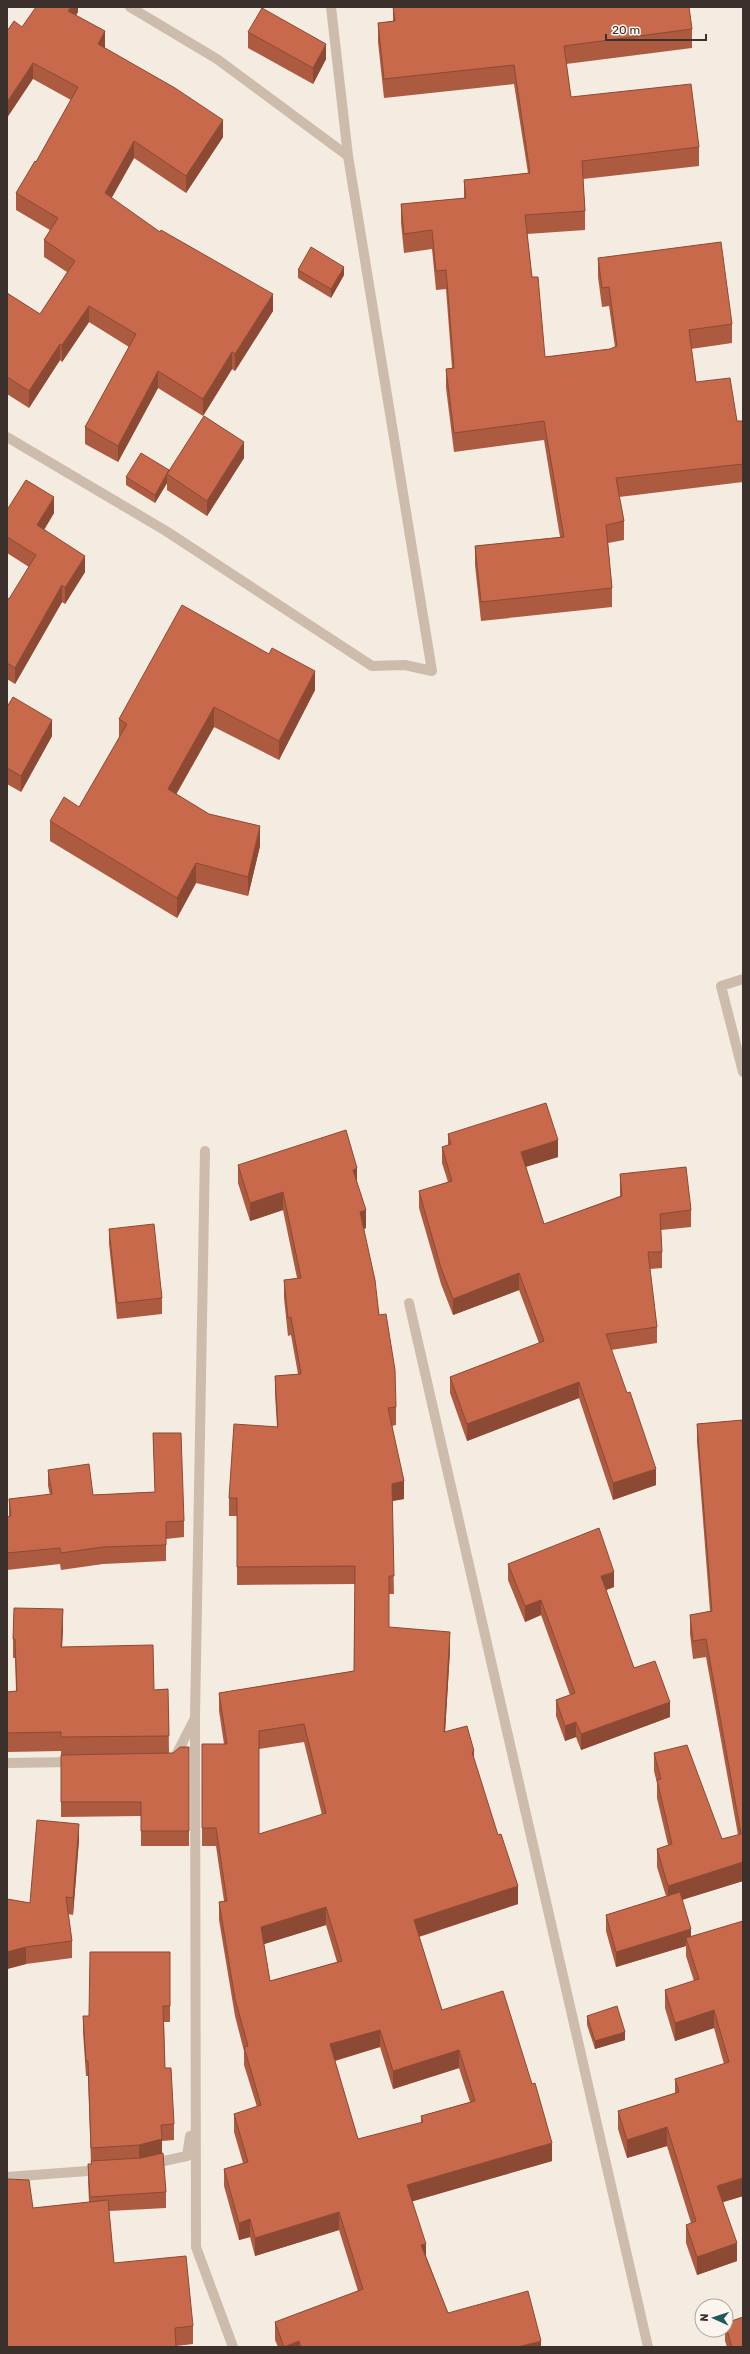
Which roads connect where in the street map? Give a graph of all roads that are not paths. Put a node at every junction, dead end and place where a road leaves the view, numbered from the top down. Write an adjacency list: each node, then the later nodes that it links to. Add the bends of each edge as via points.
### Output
1 (130, 7): 3 (street, via 217,59)
2 (331, 7): 3 (street)
3 (348, 156): 4 (street, via 432,671 405,665 372,666 166,531)
4 (7, 437)
5 (743, 979): 6 (street, via 721,986)
6 (743, 1072)
7 (205, 1151): 9 (street)
8 (409, 1303): 18 (street)
9 (195, 1717): 10 (street, via 173,1761); 13 (street)
10 (165, 1761)
11 (86, 1762): 12 (street)
12 (7, 1763)
13 (195, 2109): 14 (street, via 187,2156); 17 (street, via 196,2247)
14 (140, 2167)
15 (109, 2169): 16 (street)
16 (7, 2177)
17 (233, 2347)
18 (648, 2347)

